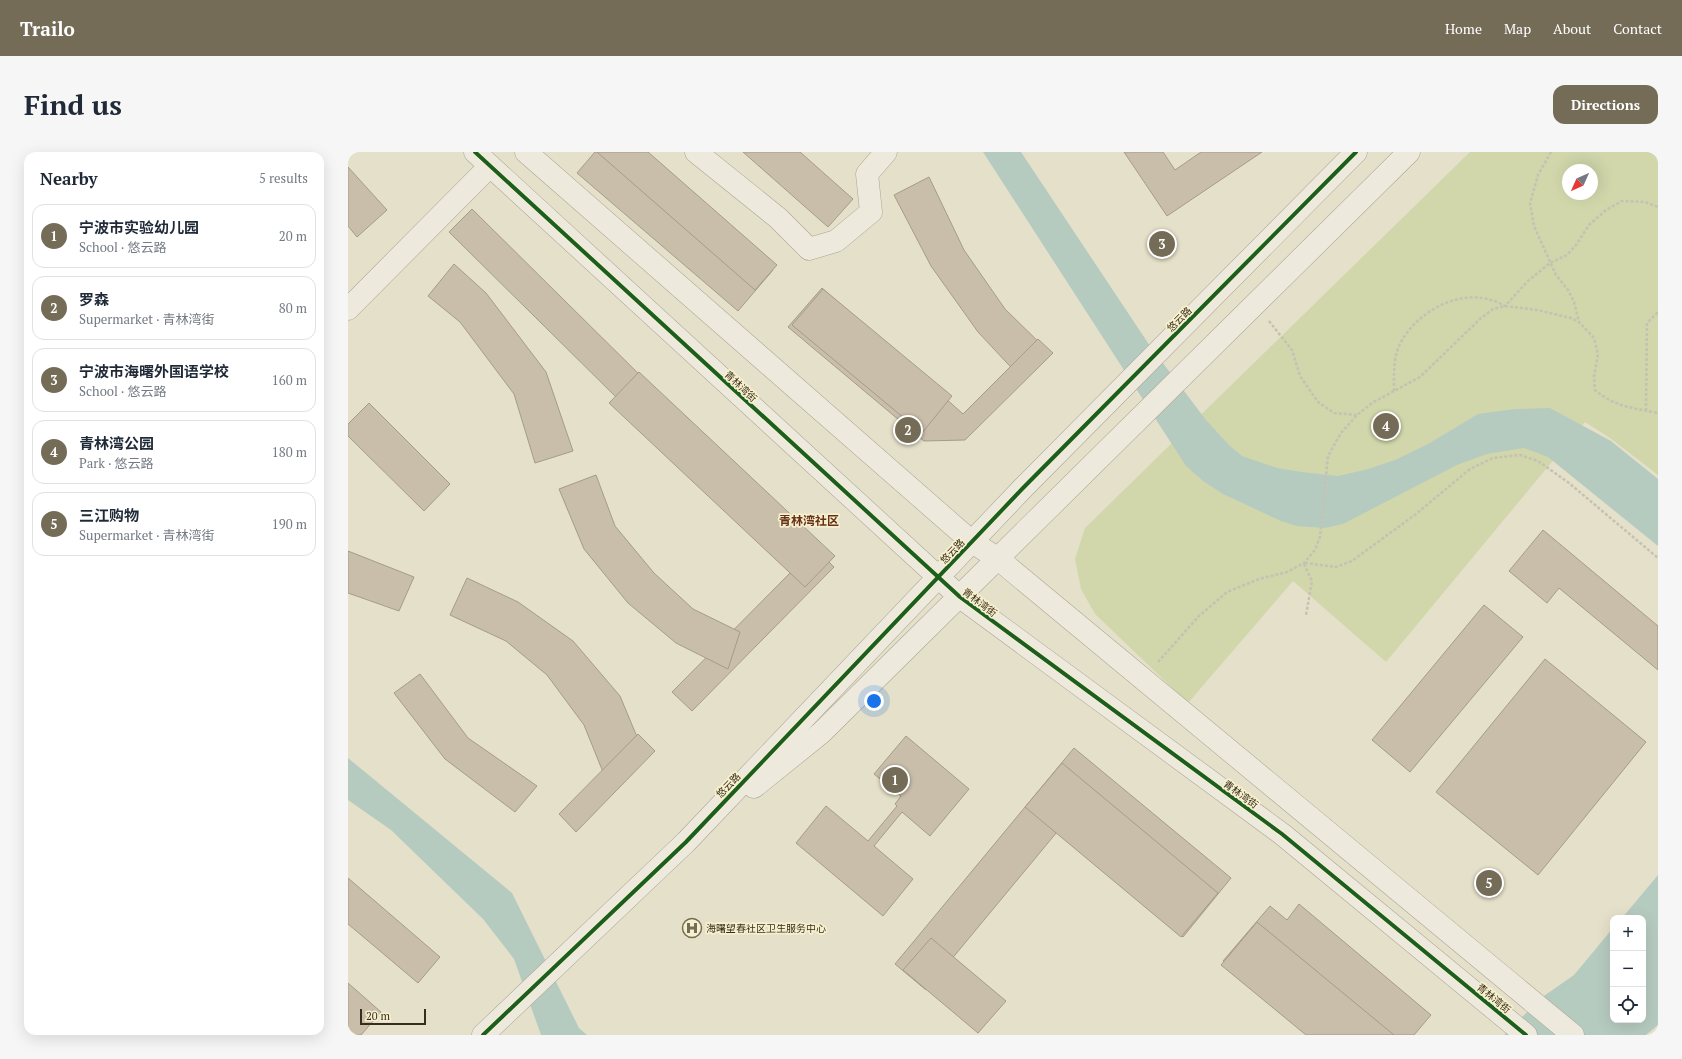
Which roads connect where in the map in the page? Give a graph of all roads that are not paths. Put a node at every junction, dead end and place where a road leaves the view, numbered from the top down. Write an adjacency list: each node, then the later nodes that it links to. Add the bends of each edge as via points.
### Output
1 (526, 152): 8 (street)
2 (696, 152): 3 (street, via 778,218 809,249 836,241 871,212 867,174)
3 (886, 152)
4 (1356, 152): 8 (street, 悠云路)
5 (1409, 152): 9 (street, 悠云路)
6 (482, 159): 7 (street); 10 (street, 青林湾街)
7 (348, 309)
8 (972, 542): 9 (street); 10 (street, 悠云路)
9 (998, 558): 11 (street, 悠云路); 15 (street)
10 (938, 578): 11 (street, 青林湾街); 12 (street, 悠云路)
11 (960, 597): 12 (street, 悠云路, via 821,733); 13 (street, 青林湾街, via 1282,834)
12 (686, 842): 14 (street, 悠云路)
13 (1519, 1029)
14 (486, 1032)
15 (1573, 1035)

